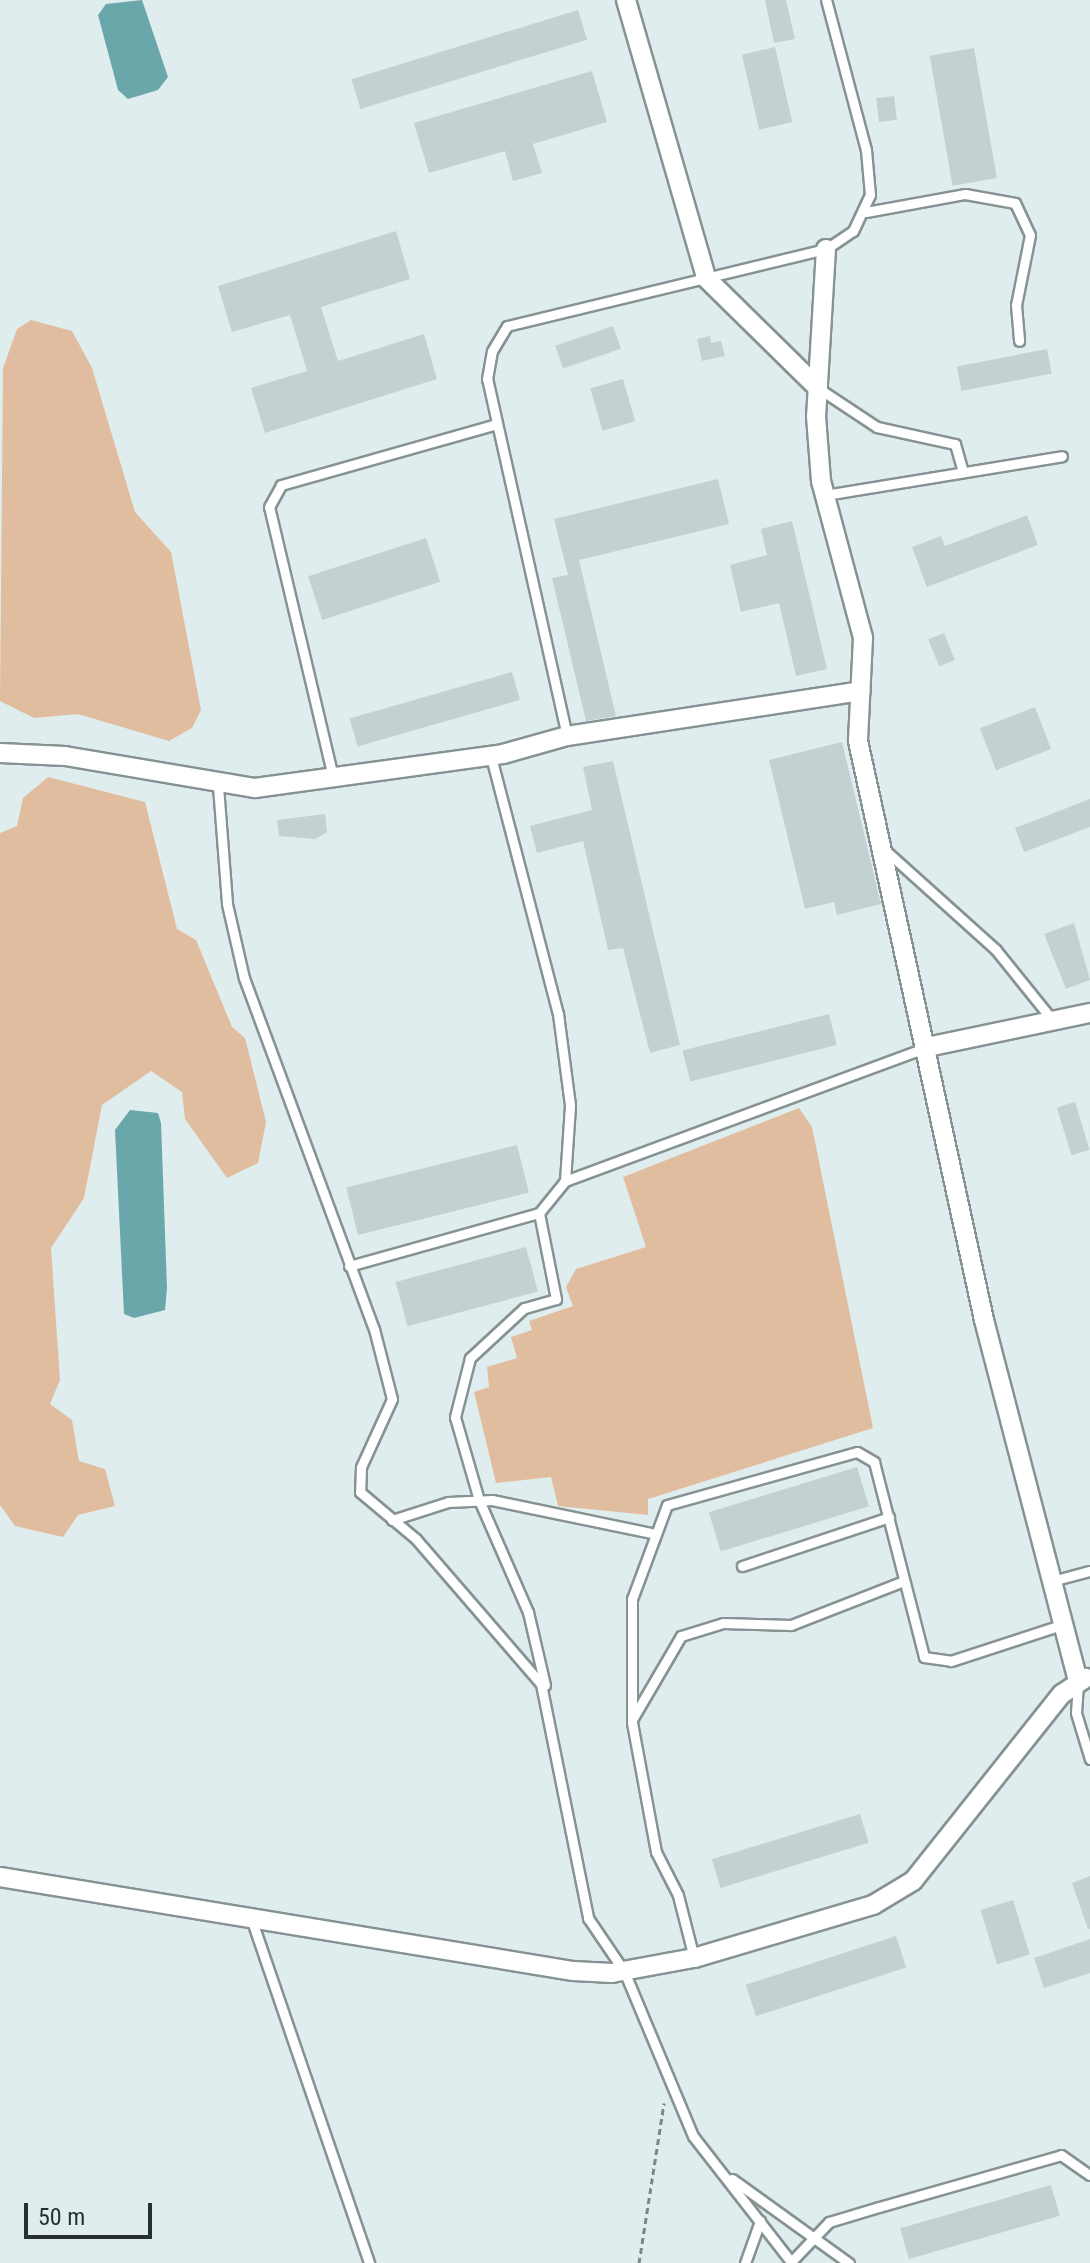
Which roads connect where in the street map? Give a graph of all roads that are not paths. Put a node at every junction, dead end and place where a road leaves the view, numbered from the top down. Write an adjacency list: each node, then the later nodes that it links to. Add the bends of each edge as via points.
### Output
1 (626, 0): 5 (street)
2 (826, 0): 3 (lane, via 866,150)
3 (866, 212): 4 (lane); 6 (lane, via 965,194 1015,203 1030,235 1018,293)
4 (826, 249): 5 (lane); 7 (street)
5 (706, 278): 7 (street); 8 (lane, via 507,326 487,379)
6 (1019, 341)
7 (818, 388): 10 (lane, via 877,427 955,444); 11 (street)
8 (496, 424): 13 (lane); 16 (lane, via 281,485 269,507)
9 (1062, 456): 10 (lane)
10 (963, 472): 11 (lane)
11 (825, 495): 12 (street, via 863,638)
12 (861, 691): 13 (street); 18 (street, via 858,741)
13 (567, 736): 15 (street)
14 (0, 753): 17 (street, via 65,756)
15 (491, 756): 16 (street); 22 (lane, via 558,1014 570,1105)
16 (333, 777): 17 (street)
17 (218, 786): 24 (lane, via 227,904 244,978)
18 (882, 847): 20 (lane, via 996,950); 21 (street)
19 (1090, 1013): 20 (street)
20 (1053, 1021): 21 (street)
21 (927, 1047): 22 (lane); 32 (street, via 984,1320)
22 (565, 1181): 23 (lane)
23 (539, 1213): 24 (lane); 25 (lane, via 556,1299 524,1308 470,1358 455,1417)
24 (349, 1266): 27 (lane, via 392,1399 357,1479)
25 (479, 1500): 27 (lane); 28 (lane); 35 (lane, via 528,1612)
26 (889, 1517): 28 (lane, via 874,1462 857,1452 667,1505); 29 (lane); 31 (lane)
27 (392, 1520): 35 (lane, via 516,1648)
28 (651, 1533): 36 (lane, via 632,1599)
29 (742, 1566)
30 (1090, 1571): 32 (lane)
31 (904, 1581): 33 (lane, via 924,1657 951,1661); 36 (lane, via 791,1625 723,1623 681,1636)
32 (1052, 1581): 33 (street)
33 (1064, 1624): 34 (street)
34 (1084, 1678): 37 (lane, via 1076,1713); 40 (street, via 913,1881 873,1905)
35 (548, 1699): 41 (lane, via 577,1891)
36 (632, 1722): 40 (lane, via 656,1852 678,1895)
37 (1090, 1759)
38 (0, 1877): 39 (street)
39 (251, 1918): 41 (street, via 573,1971); 46 (lane)
40 (694, 1958): 41 (street)
41 (624, 1971): 42 (lane, via 666,2083 693,2136)
42 (726, 2175): 44 (lane); 45 (lane)
43 (1090, 2175): 45 (lane, via 1061,2155 829,2222)
44 (760, 2221): 47 (lane); 48 (lane)
45 (814, 2233): 48 (lane); 49 (lane)
46 (369, 2263)
47 (745, 2263)
48 (791, 2263)
49 (849, 2263)

